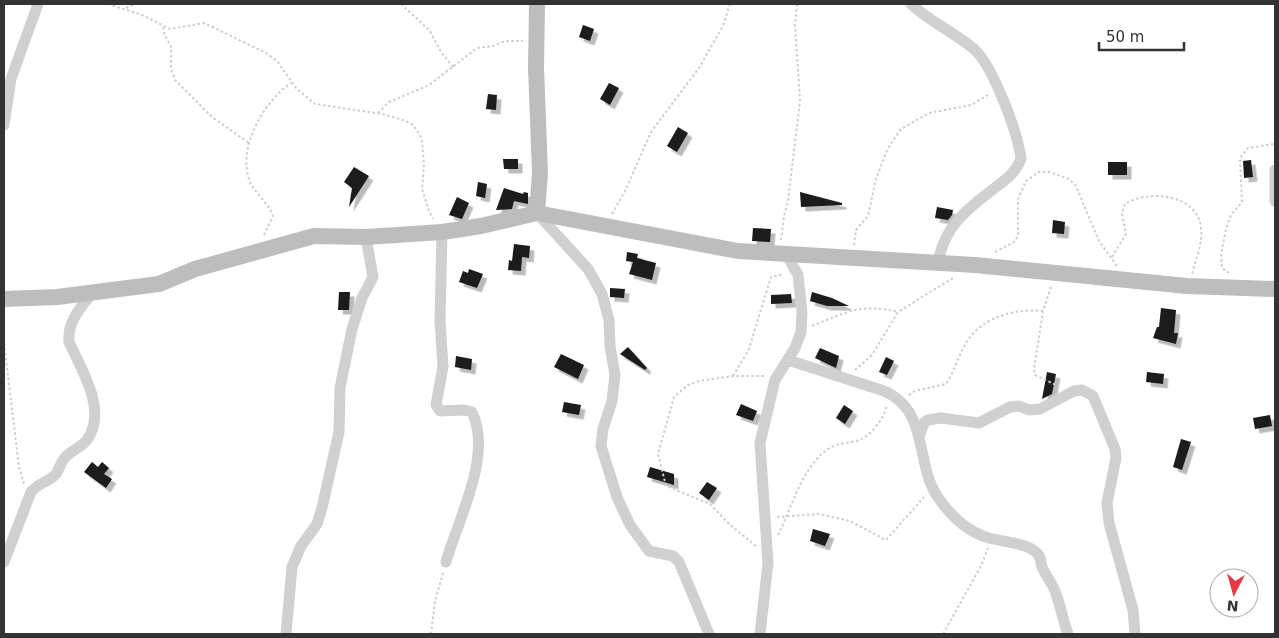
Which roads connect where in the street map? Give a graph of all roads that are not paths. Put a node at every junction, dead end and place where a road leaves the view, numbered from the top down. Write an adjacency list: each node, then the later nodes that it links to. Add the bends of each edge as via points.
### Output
1 (38, 4): 4 (street, via 11,79)
2 (537, 4): 7 (street, via 540,173)
3 (911, 4): 11 (street, via 976,51 1006,106 1020,159 1010,177 966,211 950,230 943,241)
4 (4, 125)
5 (1275, 170): 6 (street)
6 (1275, 201)
7 (537, 213): 8 (street); 10 (street, via 738,251); 20 (street, via 588,269 606,306 615,375 601,446 617,497 630,525 649,551 673,556 679,562)
8 (442, 232): 9 (street); 18 (street, via 440,321 443,367 436,405 440,411 472,412 480,448)
9 (366, 237): 13 (street, via 314,236 195,269 159,284); 19 (street, via 373,277 352,329 340,388 339,432 322,508 317,524 301,546 292,567)
10 (785, 252): 11 (street); 15 (street, via 798,275 802,312 801,332)
11 (938, 263): 12 (street, via 1187,286)
12 (1274, 287)
13 (92, 293): 14 (street); 17 (street, via 72,320 68,334 91,392 92,428 85,443 68,453 56,474 36,486 26,503)
14 (4, 299)
15 (788, 360): 16 (street, via 894,396); 21 (street, via 775,380 760,442 767,553)
16 (920, 434): 22 (street, via 932,488 957,519 982,536 1022,545 1033,549 1039,556 1058,597); 23 (street, via 924,424 934,419 979,422 1010,407 1040,409 1066,394 1082,390 1093,396 1115,449 1108,497 1109,523 1133,610)
17 (4, 562)
18 (446, 562)
19 (286, 634)
20 (709, 634)
21 (760, 634)
22 (1068, 634)
23 (1135, 634)

